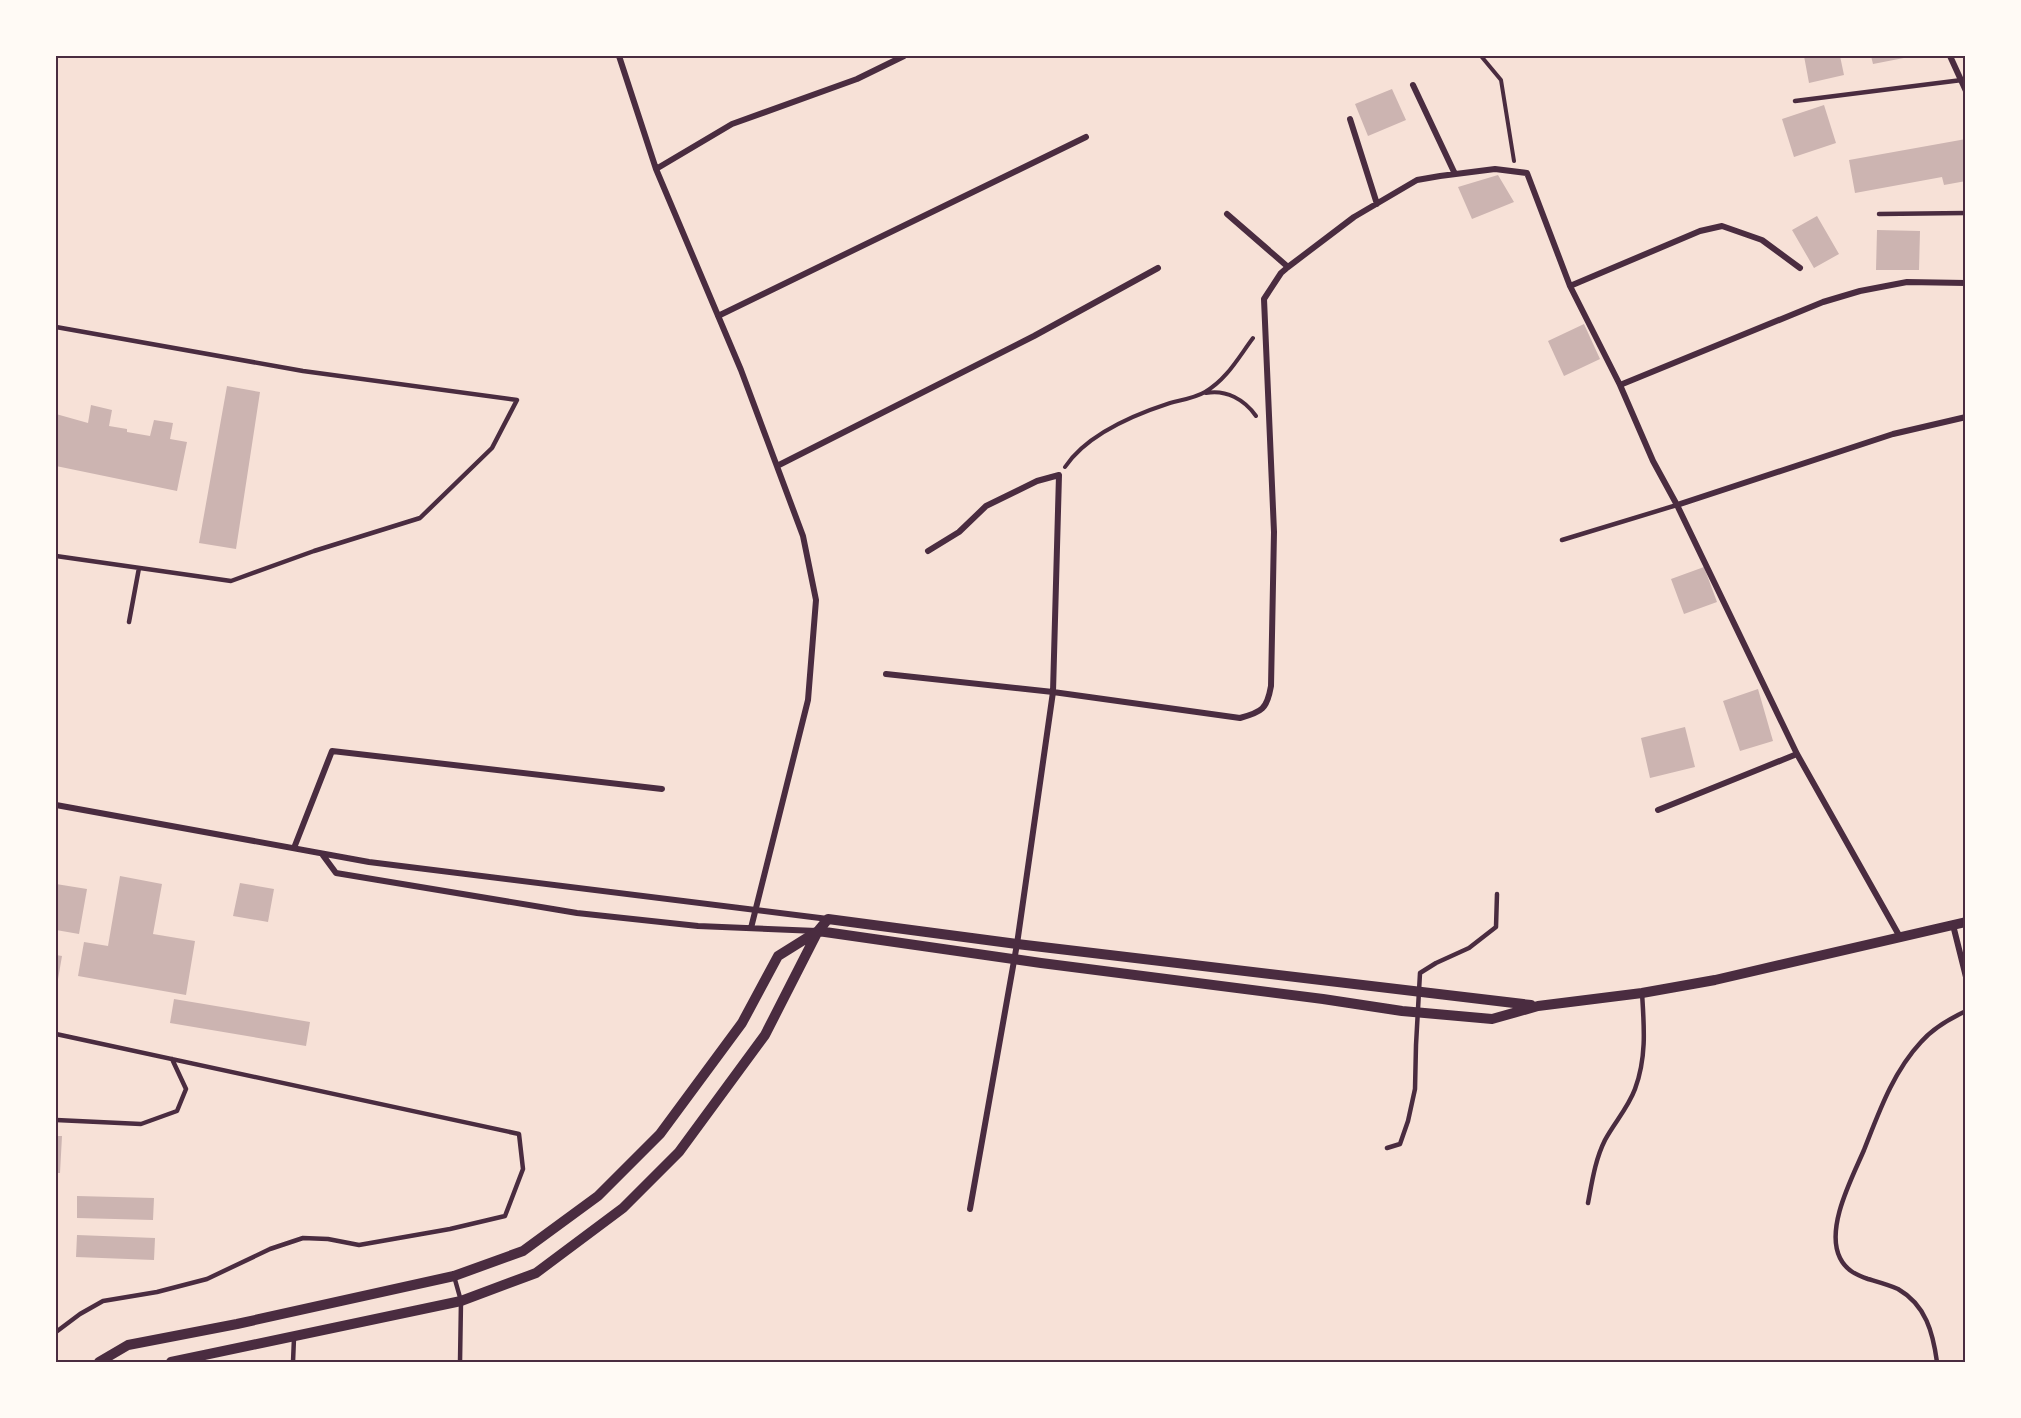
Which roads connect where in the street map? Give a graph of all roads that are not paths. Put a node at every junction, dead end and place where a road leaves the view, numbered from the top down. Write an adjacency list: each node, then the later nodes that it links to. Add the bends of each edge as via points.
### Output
1 (619, 56): 10 (street)
2 (904, 56): 10 (street, via 857,79 732,124)
3 (1950, 56): 4 (street)
4 (1962, 80): 6 (street); 7 (lane)
5 (1413, 85): 11 (street)
6 (1965, 91)
7 (1795, 101)
8 (1350, 119): 12 (street)
9 (1086, 137): 21 (street)
10 (656, 169): 21 (street)
11 (1455, 174): 12 (street, via 1417,180); 20 (street, via 1495,169 1527,173)
12 (1377, 204): 16 (street)
13 (1879, 213): 14 (lane)
14 (1965, 213)
15 (1227, 214): 16 (street)
16 (1288, 267): 33 (street, via 1264,299 1274,532 1268,700 1263,709 1240,718)
17 (1158, 268): 25 (street, via 1034,336)
18 (1800, 268): 20 (street, via 1762,240 1722,226 1700,231)
19 (1965, 283): 23 (street, via 1907,282 1860,291 1823,302)
20 (1570, 286): 23 (street)
21 (718, 316): 25 (street)
22 (56, 327): 30 (lane, via 303,370 517,400 492,448 420,518 231,581)
23 (1620, 385): 26 (street)
24 (1965, 417): 26 (street, via 1893,434)
25 (777, 466): 41 (street, via 803,536 816,600 808,700)
26 (1677, 505): 27 (lane); 34 (street)
27 (1562, 540)
28 (928, 551): 33 (street, via 959,532 986,506 1037,481 1059,475)
29 (56, 556): 30 (lane)
30 (139, 568): 31 (lane)
31 (129, 622)
32 (886, 674): 33 (street)
33 (1053, 692): 48 (street)
34 (1797, 754): 37 (street); 47 (street)
35 (662, 789): 38 (street, via 332,751)
36 (56, 805): 38 (street)
37 (1658, 810)
38 (294, 848): 39 (street)
39 (321, 853): 41 (street); 45 (street, via 336,873 577,913)
40 (1497, 894): 51 (lane, via 1496,927 1469,948 1420,973)
41 (757, 910): 42 (street); 45 (street)
42 (828, 919): 46 (street); 48 (street)
43 (1965, 922): 44 (street)
44 (1953, 925): 47 (street); 50 (street)
45 (751, 928): 46 (street)
46 (818, 931): 49 (street); 62 (street, via 777,956 742,1023 660,1134 598,1196 523,1251); 63 (street, via 765,1035 679,1152 623,1208 536,1273)
47 (1900, 937): 52 (street)
48 (1017, 944): 49 (street); 51 (street)
49 (1014, 958): 55 (street); 61 (street)
50 (1965, 977)
51 (1419, 992): 53 (street); 55 (lane)
52 (1642, 993): 53 (street); 60 (lane, via 1645,1044 1636,1088 1605,1140)
53 (1538, 1006): 55 (street, via 1492,1019)
54 (1965, 1011): 71 (lane, via 1926,1036 1896,1077 1842,1203 1836,1238 1840,1257 1849,1270 1897,1288 1920,1309 1931,1328)
55 (1418, 1012): 59 (lane, via 1415,1089 1408,1121 1400,1144)
56 (56, 1034): 57 (lane)
57 (172, 1059): 58 (lane, via 186,1089 177,1110 141,1124); 64 (lane, via 519,1134 524,1169 505,1216 359,1245 303,1238 270,1248 207,1278 103,1301)
58 (56, 1120)
59 (1387, 1148)
60 (1588, 1203)
61 (970, 1209)
62 (454, 1276): 63 (lane); 67 (street, via 128,1345)
63 (461, 1301): 65 (street); 70 (lane)
64 (56, 1332)
65 (295, 1335): 66 (street); 69 (lane)
66 (218, 1357): 68 (street)
67 (99, 1362)
68 (171, 1362)
69 (293, 1362)
70 (460, 1362)
71 (1937, 1362)

